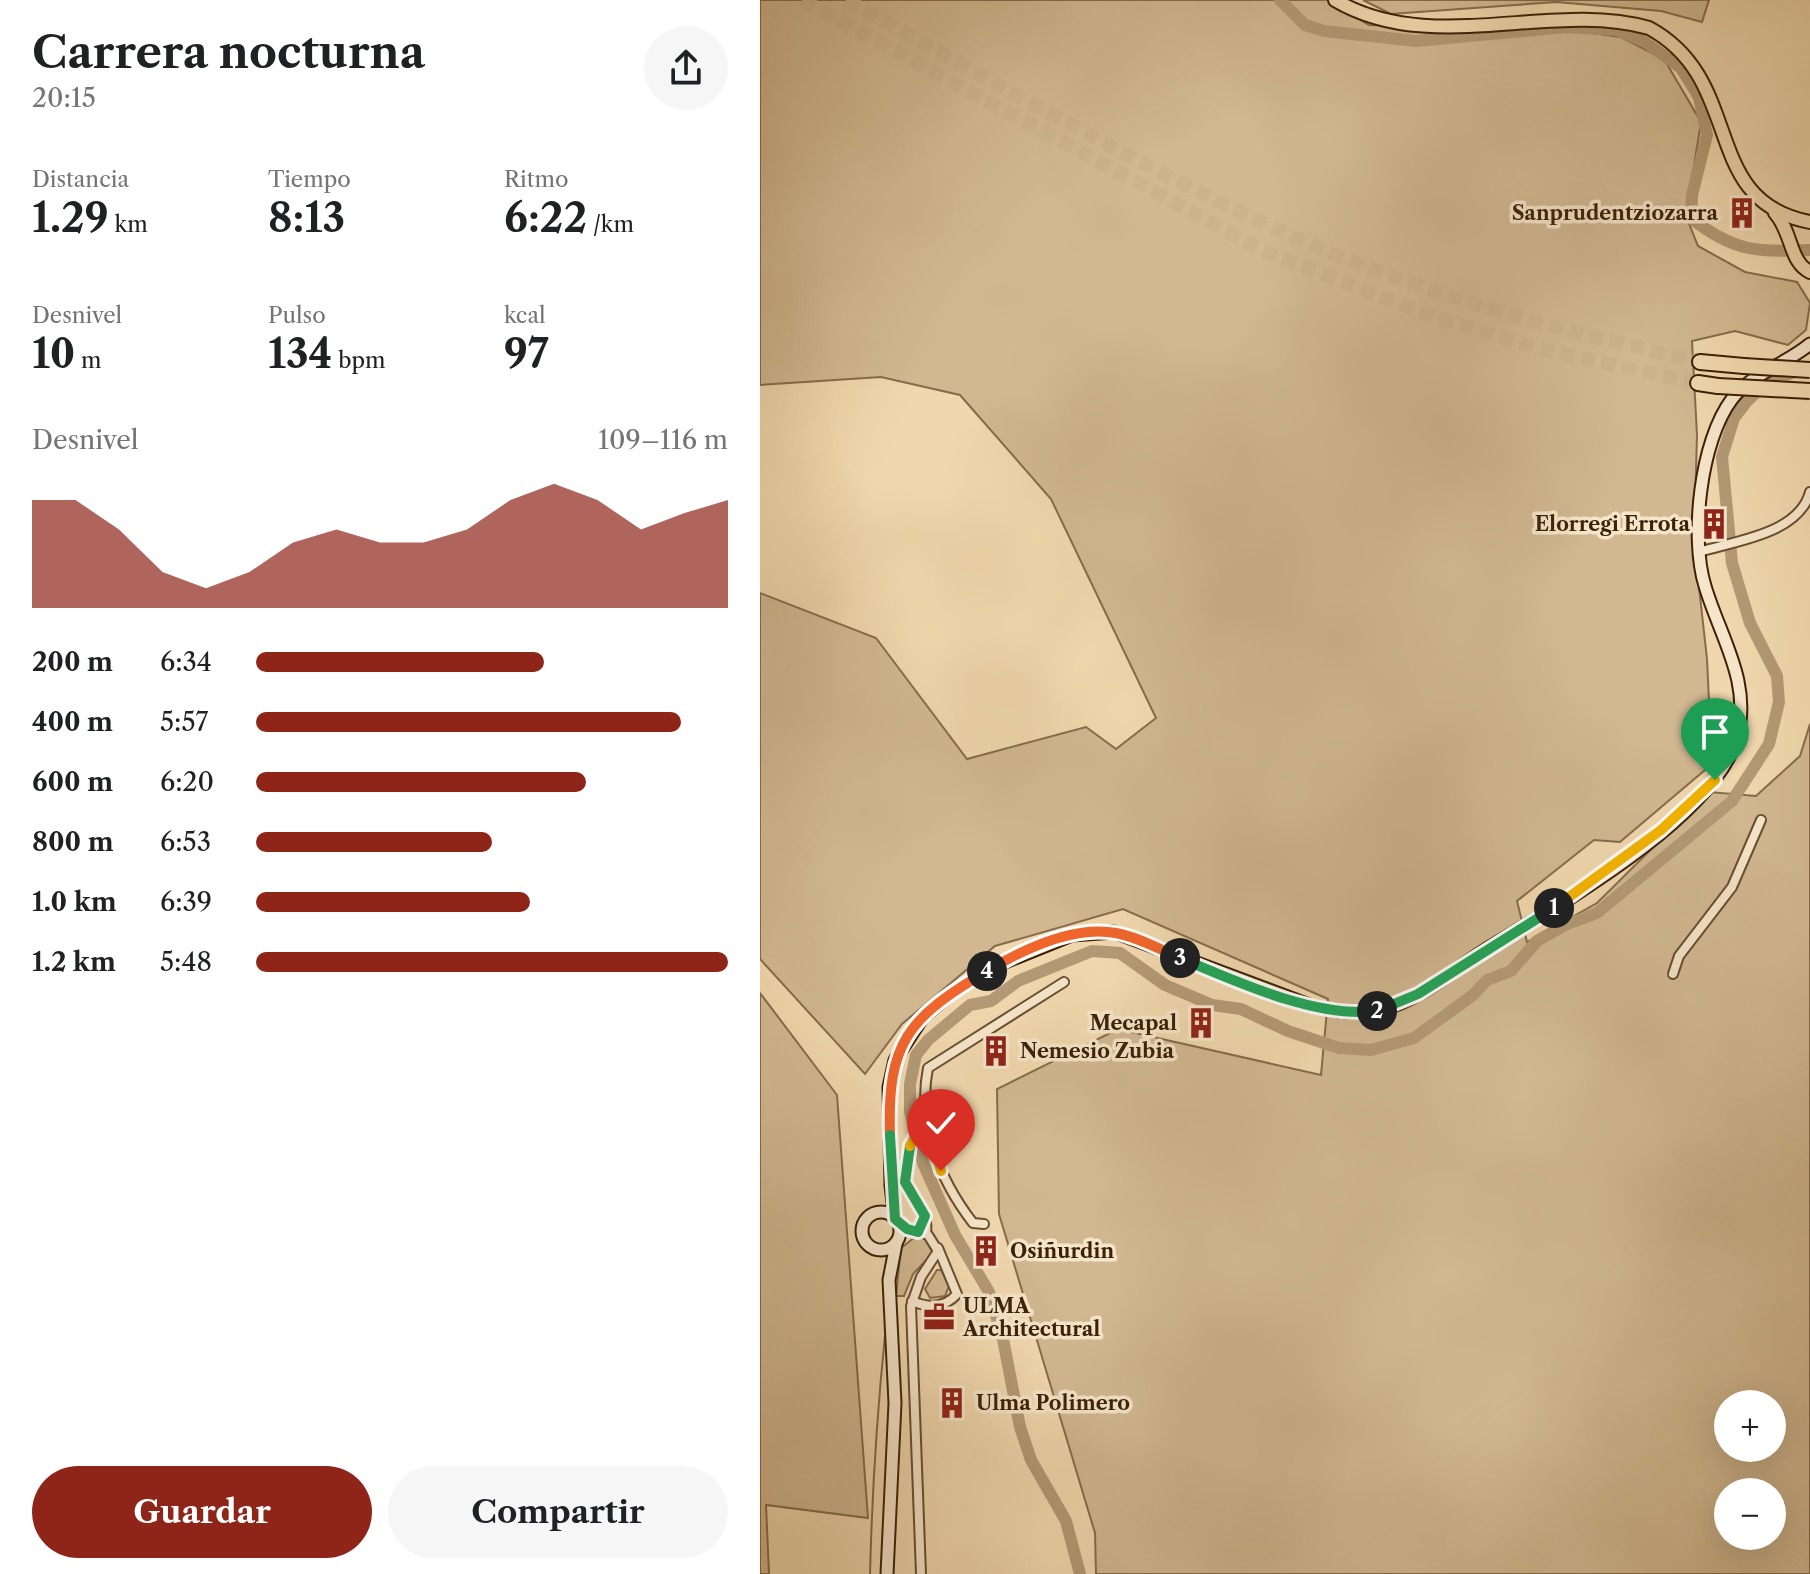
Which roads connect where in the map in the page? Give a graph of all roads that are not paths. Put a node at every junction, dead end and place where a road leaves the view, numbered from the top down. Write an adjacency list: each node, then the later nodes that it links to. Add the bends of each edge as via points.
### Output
1 (1335, 0): 2 (main road, via 1364,15 1402,21 1568,12 1610,14 1642,24 1693,64 1716,105 1738,174)
2 (1773, 210): 3 (main road); 4 (main road)
3 (1810, 223): 4 (main road)
4 (1793, 243): 5 (main road, via 1795,259)
5 (1809, 273)
6 (1810, 344): 12 (main road, via 1754,377 1724,410 1702,493)
7 (1700, 362): 8 (highway, bridge)
8 (1810, 370)
9 (1698, 383): 10 (highway, bridge)
10 (1810, 391)
11 (1810, 492): 12 (street, via 1792,520 1747,541)
12 (1699, 552): 17 (main road, via 1712,609 1738,676 1738,736 1704,793 1627,857 1418,994 1378,1010 1312,1006 1114,932 1072,935 1011,958 940,1002 901,1046 889,1087)
13 (1761, 820): 14 (street, via 1732,887 1679,956)
14 (1673, 974)
15 (1064, 982): 16 (street, via 928,1068)
16 (926, 1116): 20 (street, via 941,1171 954,1196 973,1223); 21 (street, via 906,1159 905,1182 925,1216)
17 (891, 1186): 18 (main road); 19 (main road)
18 (875, 1213): 19 (main road, via 885,1212); 24 (main road, via 862,1234)
19 (897, 1221): 21 (street); 22 (main road)
20 (984, 1224)
21 (922, 1233): 22 (street); 23 (street)
22 (897, 1242): 24 (main road, via 885,1250); 25 (main road)
23 (937, 1245): 26 (street, via 936,1258); 26 (street, via 957,1294 936,1306)
24 (871, 1247): 25 (main road)
25 (889, 1280): 27 (main road, via 895,1403)
26 (912, 1301): 28 (street)
27 (887, 1574)
28 (921, 1574)

